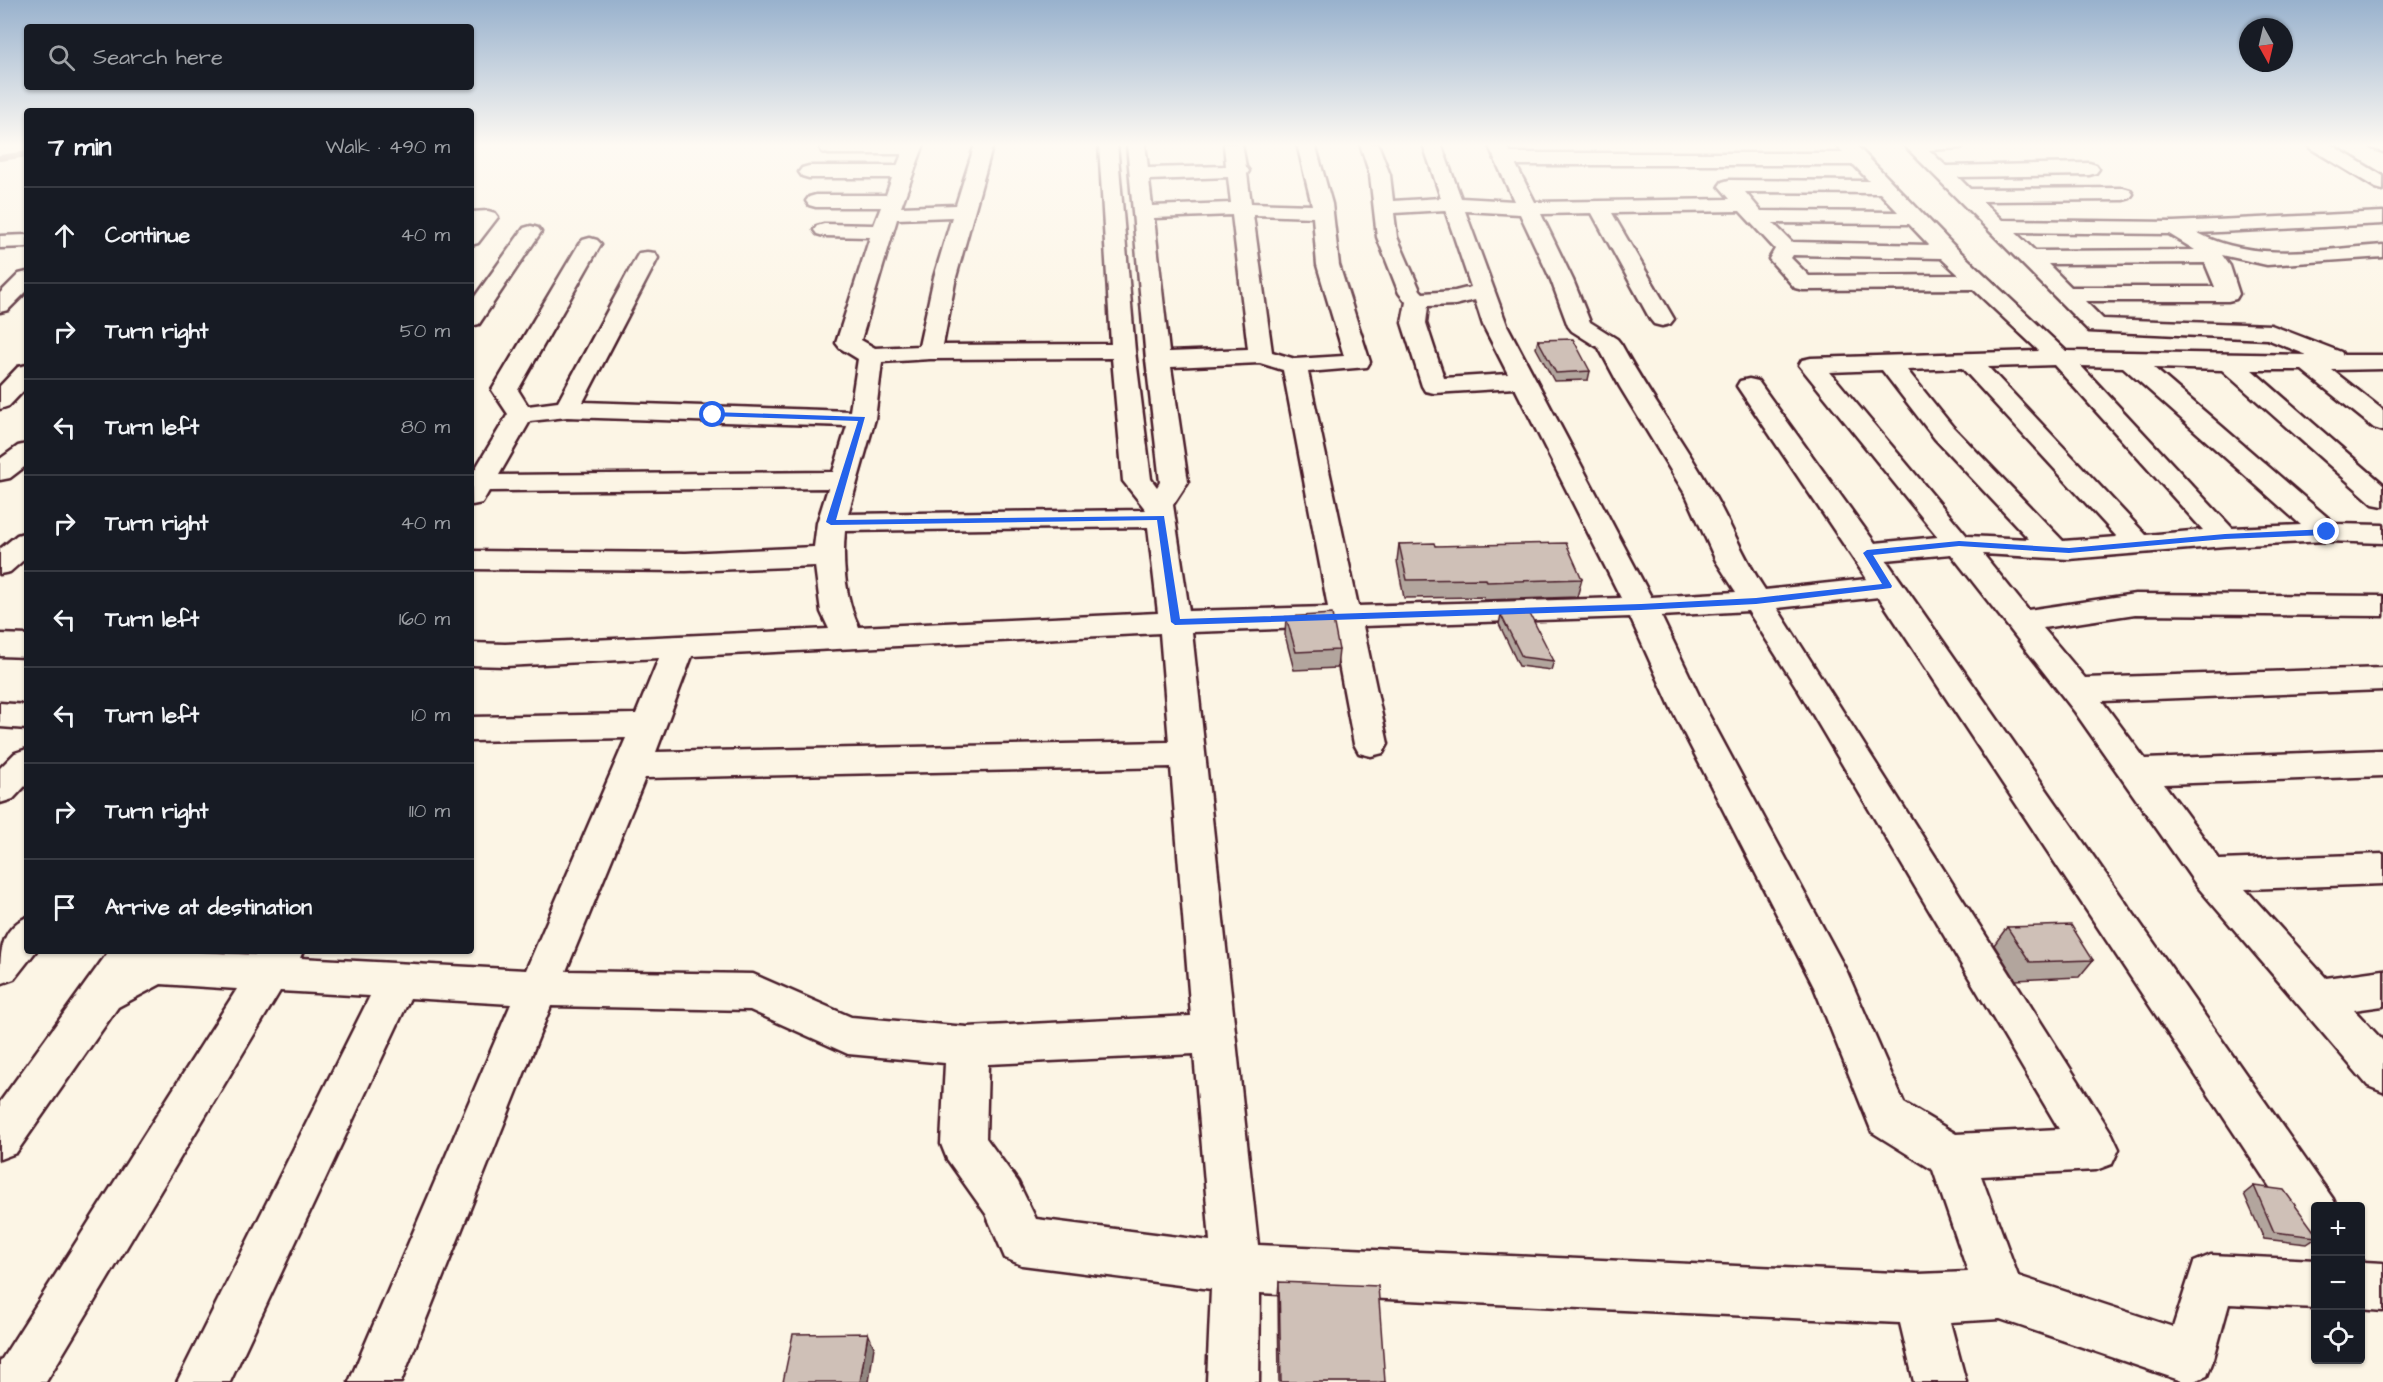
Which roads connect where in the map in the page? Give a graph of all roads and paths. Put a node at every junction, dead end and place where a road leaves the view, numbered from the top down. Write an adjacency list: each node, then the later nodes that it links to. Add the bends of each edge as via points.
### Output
1 (855, 208): 19 (street)
2 (890, 208): 19 (street)
3 (1112, 208): 45 (street)
4 (1144, 208): 17 (street)
5 (1322, 208): 18 (street)
6 (1383, 208): 41 (street, via 1387,237 1410,293)
7 (1455, 208): 39 (street)
8 (1526, 208): 88 (street, via 1567,287 1580,326 1609,344 1701,497 1731,561)
9 (1600, 208): 44 (street)
10 (1655, 208): 16 (street)
11 (1748, 208): 16 (street)
12 (1905, 208): 21 (street)
13 (1979, 208): 23 (street)
14 (1241, 209): 17 (street); 18 (street); 48 (street)
15 (965, 211): 19 (street); 46 (street, via 945,277)
16 (1750, 211): 21 (street); 31 (street)
17 (1144, 212): 50 (street)
18 (1323, 212): 60 (street, via 1328,265 1358,362)
19 (888, 215): 25 (street); 47 (street, via 848,343)
20 (474, 218): 27 (street, via 488,217)
21 (1914, 218): 34 (street)
22 (2383, 218): 24 (street)
23 (1997, 226): 24 (street); 36 (street)
24 (2173, 228): 32 (street)
25 (824, 230)
26 (531, 232): 43 (street)
27 (474, 234)
28 (24, 241): 29 (street)
29 (0, 242)
30 (590, 244): 66 (street, via 505,390)
31 (1786, 248): 34 (street); 38 (street, via 1780,259 1803,283)
32 (2206, 250): 33 (street, via 2267,259); 36 (street); 40 (street, via 2219,266 2228,294)
33 (2383, 251)
34 (1947, 252): 38 (street)
35 (647, 258): 65 (street)
36 (2029, 258): 40 (street)
37 (24, 282): 42 (street)
38 (1979, 282): 49 (street)
39 (1483, 291): 41 (street, via 1455,298); 62 (street)
40 (2065, 294): 58 (street, via 2097,326 2271,332)
41 (1418, 300): 62 (street, via 1414,322 1434,386)
42 (0, 305)
43 (474, 315)
44 (1662, 319)
45 (1122, 351): 46 (street); 74 (street, via 1137,481)
46 (930, 352): 47 (street)
47 (870, 356): 67 (street)
48 (1261, 356): 50 (street); 60 (street)
49 (2060, 358): 51 (street); 52 (street); 78 (street)
50 (1158, 360): 74 (street, via 1174,482)
51 (2130, 360): 56 (street); 76 (street)
52 (1969, 361): 55 (street); 81 (street)
53 (24, 362): 59 (street)
54 (2383, 362): 58 (street)
55 (1889, 363): 79 (street, via 1811,365); 82 (street, via 1944,433)
56 (2229, 363): 57 (street); 73 (street)
57 (2309, 363): 58 (street); 68 (street)
58 (2344, 363)
59 (0, 364)
60 (1294, 366): 91 (street)
61 (24, 375): 64 (street)
62 (1523, 380): 90 (street)
63 (1749, 386): 83 (street)
64 (0, 401)
65 (567, 409): 66 (street); 67 (street)
66 (521, 414): 72 (street)
67 (862, 419): 71 (street)
68 (2383, 423)
69 (24, 454): 70 (street)
70 (0, 472)
71 (845, 480): 72 (street); 75 (street)
72 (476, 491)
73 (2383, 498)
74 (1160, 511): 75 (street); 93 (street)
75 (831, 522): 84 (street)
76 (2327, 532): 77 (street); 78 (street)
77 (2383, 534)
78 (2225, 537): 81 (street)
79 (1959, 543): 82 (street); 83 (street); 92 (street)
80 (24, 544): 86 (street)
81 (2139, 544): 82 (street)
82 (2055, 549)
83 (1867, 553): 87 (street)
84 (828, 556): 85 (street, via 686,562); 94 (street, via 836,612)
85 (474, 560)
86 (0, 565)
87 (1887, 586): 88 (street); 128 (street)
88 (1756, 601): 90 (street); 127 (street, via 2096,1149)
89 (2383, 606): 92 (street, via 2135,604)
90 (1641, 607): 91 (street); 127 (street, via 1688,708 1833,984 1888,1117)
91 (1346, 617): 93 (street); 105 (street)
92 (2021, 621): 100 (street)
93 (1175, 622): 94 (street); 106 (street)
94 (849, 638): 97 (street)
95 (0, 645): 96 (street)
96 (24, 646)
97 (680, 646): 98 (street); 103 (street)
98 (474, 654)
99 (2383, 679): 100 (street)
100 (2077, 690): 110 (street)
101 (0, 715): 102 (street)
102 (24, 717)
103 (647, 726): 104 (street); 109 (street)
104 (474, 729)
105 (1371, 744)
106 (1188, 754): 109 (street); 123 (street)
107 (2383, 763): 110 (street)
108 (24, 765): 111 (street)
109 (633, 765): 119 (street)
110 (2136, 772): 113 (street)
111 (0, 790)
112 (2383, 869): 113 (street)
113 (2210, 875): 122 (street)
114 (24, 937): 117 (street)
115 (129, 954): 121 (street)
116 (277, 962): 118 (street); 121 (street, via 157,967); 134 (street)
117 (0, 967)
118 (398, 981): 119 (street); 135 (street)
119 (538, 988): 124 (street, via 753,992 848,1035); 136 (street)
120 (2383, 988): 122 (street)
121 (104, 994): 126 (street)
122 (2317, 997): 125 (street)
123 (1214, 1034): 124 (street); 129 (street)
124 (968, 1046): 129 (street, via 963,1144 1002,1198 1022,1241)
125 (2383, 1072)
126 (0, 1138)
127 (1951, 1156): 131 (street)
128 (2311, 1208)
129 (1236, 1268): 132 (street); 137 (street)
130 (2311, 1284): 133 (street, via 2211,1279)
131 (2000, 1295): 132 (street); 133 (street)
132 (1919, 1299): 138 (street)
133 (2187, 1370)
134 (17, 1382)
135 (202, 1382)
136 (375, 1382)
137 (1233, 1382)
138 (1940, 1382)

